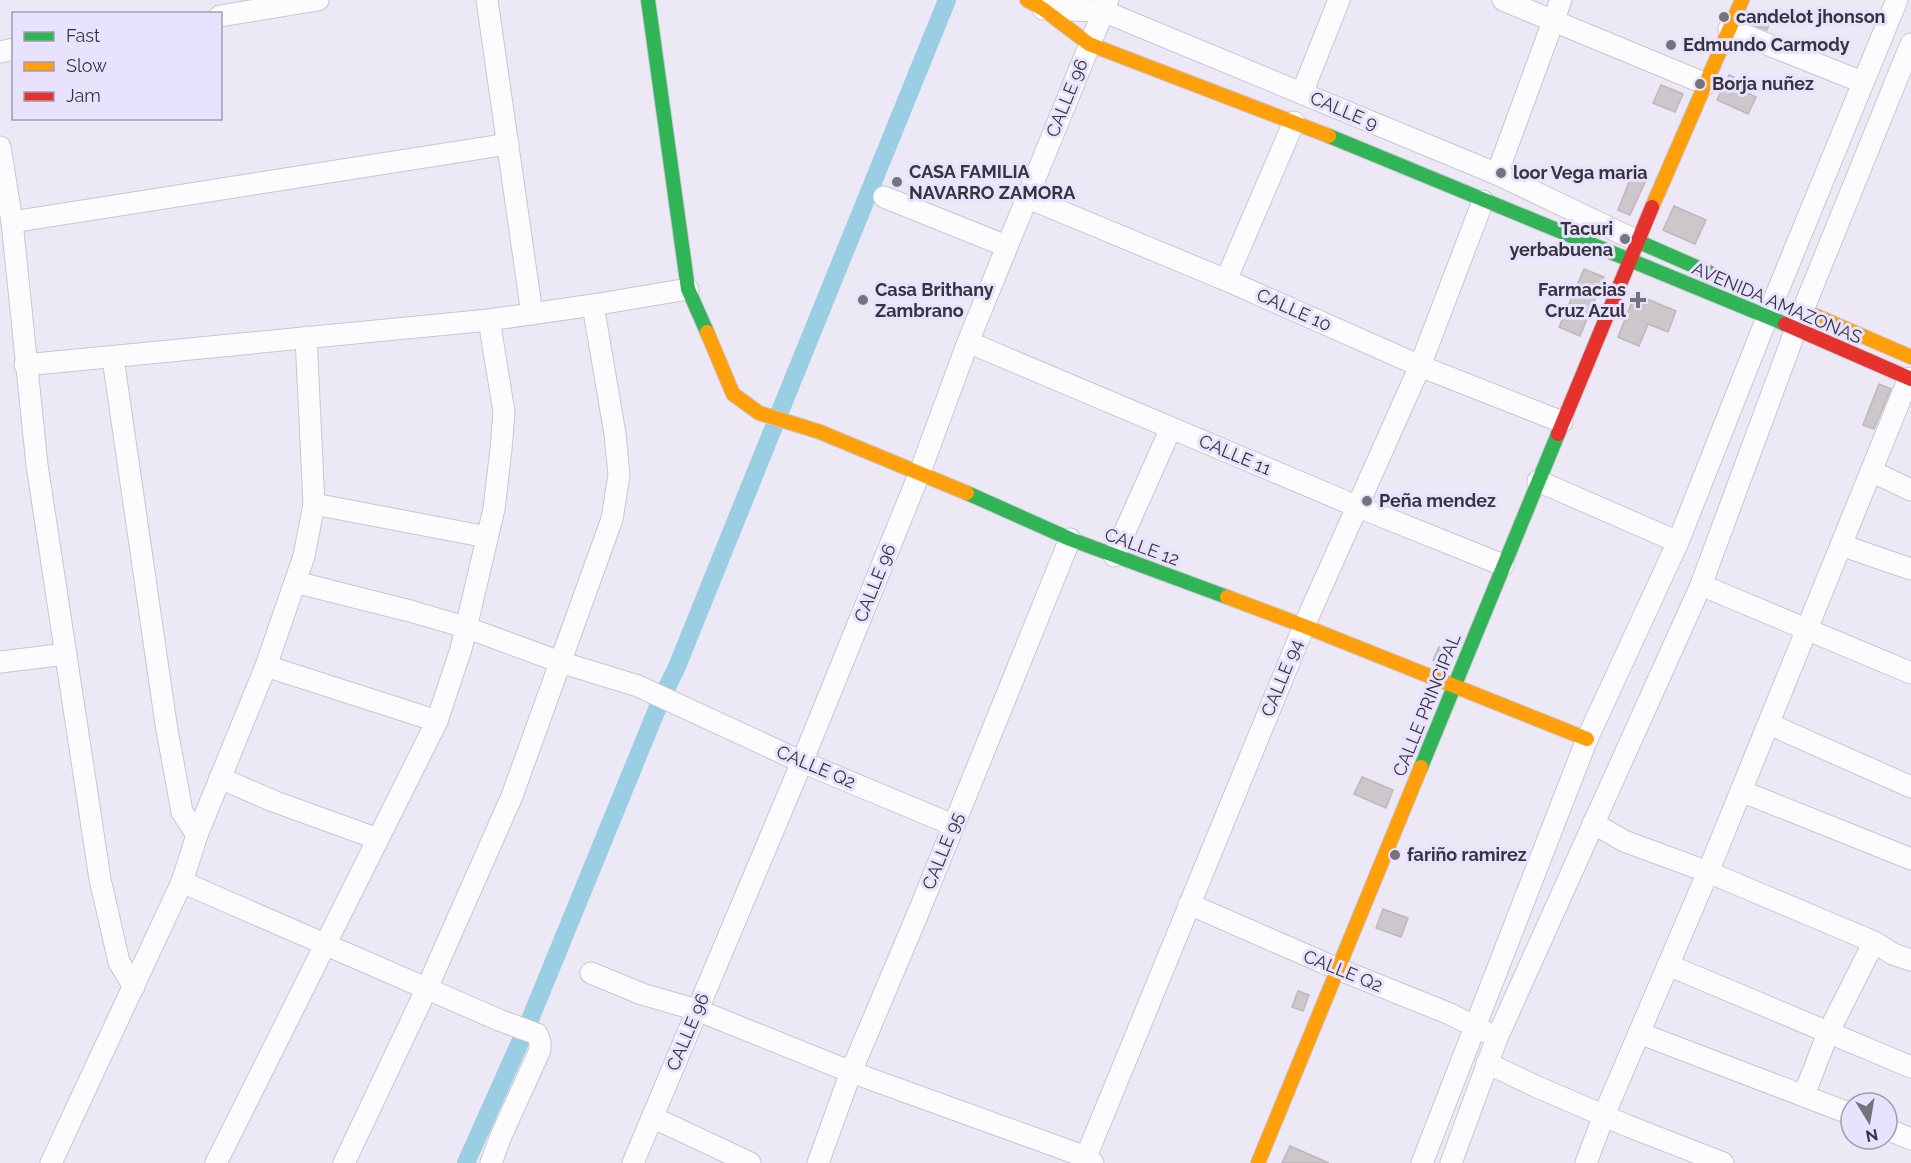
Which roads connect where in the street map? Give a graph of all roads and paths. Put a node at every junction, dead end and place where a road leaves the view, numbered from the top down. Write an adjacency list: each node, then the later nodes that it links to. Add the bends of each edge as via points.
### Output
1 (318, 0): 11 (street)
2 (487, 0): 21 (street)
3 (648, 0): 32 (street, CALLE 12)
4 (1339, 0): 19 (street)
5 (1503, 0): 12 (street)
6 (1561, 0): 12 (street)
7 (1742, 0): 13 (street, CALLE PRINCIPAL)
8 (1897, 0): 15 (street)
9 (1035, 5): 10 (street, CALLE 9); 14 (street, CALLE 9)
10 (1105, 5): 14 (street, CALLE 96); 19 (street, CALLE 9)
11 (222, 16)
12 (1552, 21): 18 (street); 23 (street)
13 (1729, 29): 17 (street); 18 (street, CALLE PRINCIPAL)
14 (1089, 44): 20 (street, CALLE 9); 25 (street, CALLE 96)
15 (1876, 50): 16 (street); 17 (street)
16 (1909, 55): 34 (street)
17 (1862, 82): 34 (street)
18 (1706, 84): 29 (street, CALLE PRINCIPAL)
19 (1302, 93): 23 (street, CALLE 9)
20 (1294, 122): 26 (street, CALLE 9); 31 (street)
21 (508, 144): 27 (street); 35 (street)
22 (0, 147): 27 (street)
23 (1497, 174): 29 (street, CALLE 9)
24 (884, 197): 28 (street)
25 (1026, 197): 28 (street, CALLE 96); 31 (street, CALLE 10)
26 (1483, 201): 29 (street, CALLE 9); 42 (street, CALLE 94)
27 (12, 222): 41 (street)
28 (1006, 246): 38 (street, CALLE 96)
29 (1633, 251): 30 (street, AVENIDA AMAZONAS); 34 (street, AVENIDA AMAZONAS); 44 (street, CALLE PRINCIPAL)
30 (1721, 277)
31 (1226, 280): 42 (street, CALLE 10)
32 (688, 289): 33 (street); 47 (street, CALLE 12, via 733,394 759,412)
33 (593, 305): 35 (street); 66 (street, via 619,475 612,519)
34 (1783, 309): 40 (street, AVENIDA AMAZONAS); 43 (street, AVENIDA AMAZONAS); 54 (street); 60 (street)
35 (532, 314): 36 (street)
36 (489, 320): 37 (street); 52 (street, via 504,412 494,509)
37 (306, 337): 39 (street); 50 (street)
38 (968, 342): 45 (street, CALLE 11); 47 (street, CALLE 96)
39 (113, 357): 41 (street); 79 (street, via 166,724 182,812)
40 (1911, 357)
41 (25, 365): 64 (street)
42 (1420, 366): 44 (street, CALLE 10); 51 (street, CALLE 94)
43 (1910, 379): 46 (street)
44 (1562, 422): 48 (street, CALLE PRINCIPAL)
45 (1171, 428): 51 (street, CALLE 11); 56 (street)
46 (1871, 471): 49 (street); 55 (street)
47 (920, 472): 53 (street, CALLE 12); 73 (street, CALLE 96)
48 (1538, 481): 54 (street); 57 (street, CALLE PRINCIPAL)
49 (1911, 490)
50 (314, 504): 52 (street); 59 (street)
51 (1356, 506): 57 (street, CALLE 11); 61 (street, CALLE 94)
52 (487, 537): 62 (street)
53 (1070, 539): 56 (street, CALLE 12); 78 (street, CALLE 95)
54 (1678, 542): 72 (street)
55 (1841, 545): 58 (street); 63 (street)
56 (1114, 556): 61 (street, CALLE 12)
57 (1503, 565): 69 (street, CALLE PRINCIPAL)
58 (1911, 569)
59 (295, 582): 62 (street, CALLE Q2); 67 (street)
60 (1701, 585): 63 (street); 77 (street)
61 (1304, 626): 69 (street, CALLE 12); 84 (street, CALLE 94)
62 (465, 627): 66 (street, CALLE Q2); 70 (street)
63 (1807, 630): 68 (street); 71 (street)
64 (66, 654): 65 (street); 91 (street, via 100,879 119,962)
65 (0, 662)
66 (560, 662): 73 (street, CALLE Q2, via 638,686); 92 (street, via 512,796)
67 (266, 666): 70 (street); 74 (street)
68 (1911, 674)
69 (1454, 687): 72 (street, CALLE 12); 89 (street, CALLE PRINCIPAL)
70 (437, 721): 80 (street)
71 (1768, 724): 75 (street); 76 (street)
72 (1587, 739): 94 (street)
73 (802, 762): 78 (street, CALLE Q2); 93 (street, CALLE 96)
74 (220, 778): 79 (street); 80 (street)
75 (1911, 787)
76 (1741, 791): 81 (street); 82 (street)
77 (1593, 823): 82 (street, via 1624,841); 97 (street)
78 (953, 825): 100 (street, CALLE 95)
79 (197, 835): 83 (street)
80 (378, 839): 86 (street)
81 (1911, 859)
82 (1708, 872): 85 (street); 88 (street)
83 (182, 882): 86 (street); 91 (street)
84 (1189, 904): 89 (street, CALLE Q2); 105 (street, CALLE 94)
85 (1874, 942): 87 (street); 96 (street)
86 (326, 943): 92 (street); 107 (street)
87 (1911, 960)
88 (1668, 965): 95 (street); 96 (street)
89 (1338, 969): 94 (street, CALLE Q2); 113 (street, CALLE PRINCIPAL)
90 (591, 973): 93 (street, via 642,994)
91 (134, 987): 106 (street)
92 (427, 988): 108 (street); 109 (street, via 537,1034 540,1042 540,1050)
93 (697, 1010): 100 (street); 104 (street, CALLE 96)
94 (1475, 1027): 97 (street, CALLE Q2); 114 (street)
95 (1639, 1033): 101 (street); 103 (street)
96 (1828, 1033): 99 (street); 101 (street)
97 (1497, 1038): 98 (street)
98 (1488, 1063): 103 (street); 115 (street)
99 (1911, 1067)
100 (851, 1072): 105 (street); 112 (street, CALLE 95)
101 (1804, 1095): 102 (street)
102 (1839, 1109)
103 (1604, 1115): 116 (street); 117 (street)
104 (652, 1116): 110 (street, CALLE 96); 111 (street)
105 (1089, 1160)
106 (51, 1163)
107 (216, 1163)
108 (344, 1163)
109 (491, 1163)
110 (633, 1163)
111 (750, 1163)
112 (818, 1163)
113 (1258, 1163)
114 (1422, 1163)
115 (1450, 1163)
116 (1586, 1163)
117 (1723, 1163)

